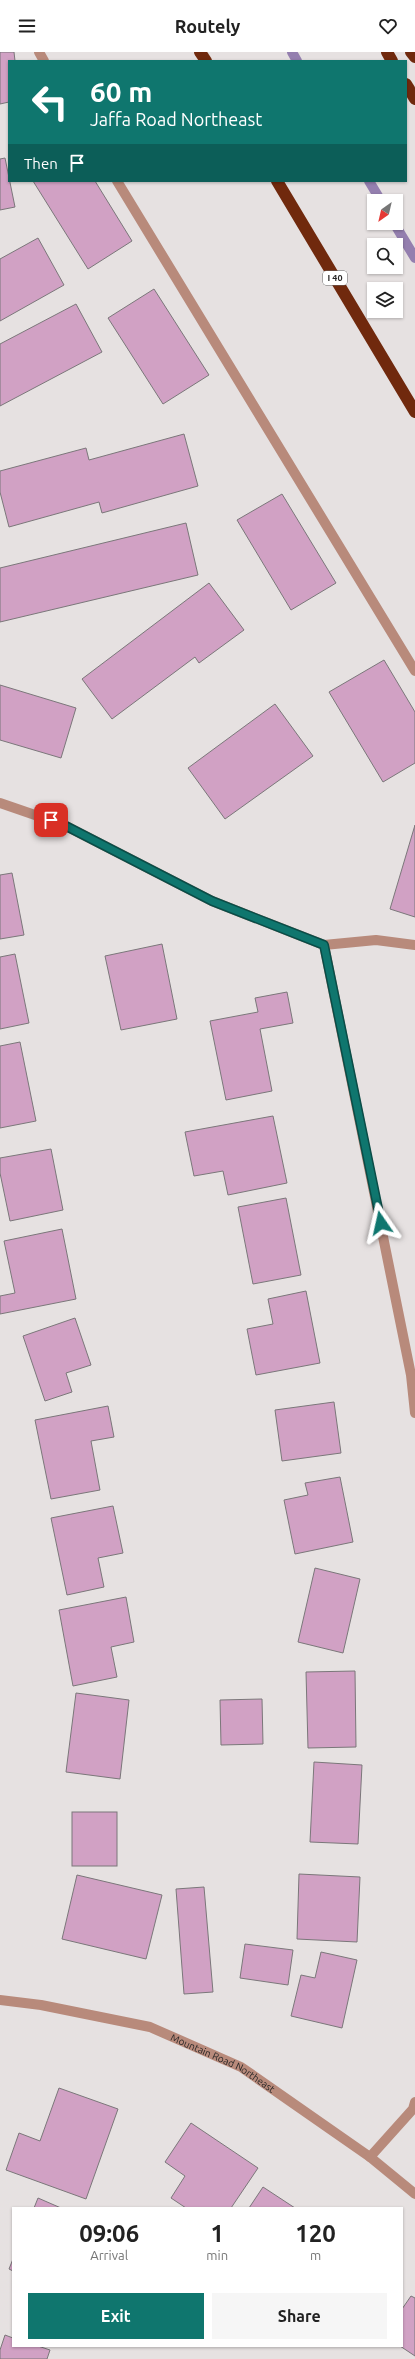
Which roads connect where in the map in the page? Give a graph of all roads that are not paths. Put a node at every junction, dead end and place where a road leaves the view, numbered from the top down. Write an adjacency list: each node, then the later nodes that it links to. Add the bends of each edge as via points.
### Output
1 (411, 52): 2 (highway)
2 (415, 57)
3 (407, 86): 4 (highway)
4 (415, 99)
5 (118, 182): 10 (street)
6 (278, 182): 7 (highway, I 40)
7 (393, 375): 8 (highway, I 40); 9 (highway)
8 (415, 412)
9 (415, 419)
10 (415, 671)
11 (0, 803): 12 (street, via 64,825 212,901)
12 (324, 945): 13 (street, via 376,940); 14 (street, via 411,1375)
13 (415, 945)
14 (415, 1413)
15 (0, 2000): 17 (street, Mountain Road Northeast, via 41,2005 157,2030 241,2067)
16 (415, 2102): 17 (street, via 414,2109)
17 (370, 2157): 18 (street, Mountain Road Northeast)
18 (415, 2194)

